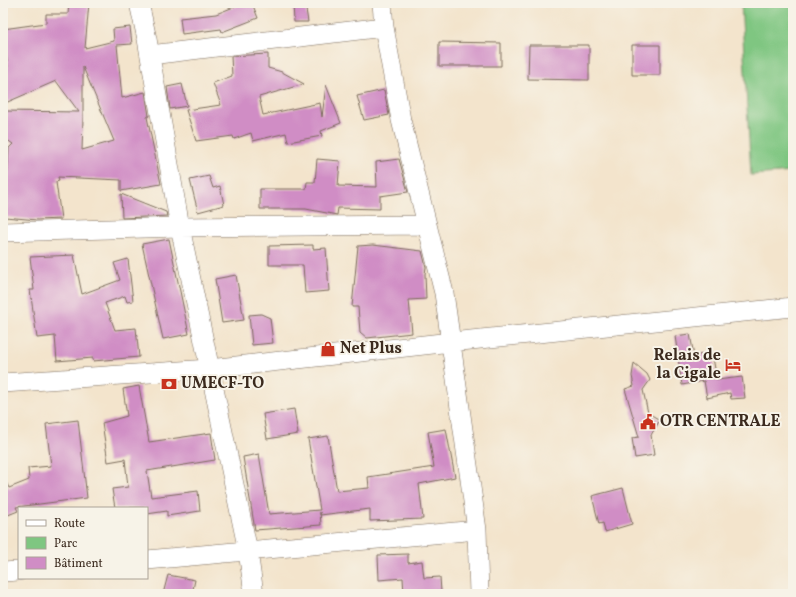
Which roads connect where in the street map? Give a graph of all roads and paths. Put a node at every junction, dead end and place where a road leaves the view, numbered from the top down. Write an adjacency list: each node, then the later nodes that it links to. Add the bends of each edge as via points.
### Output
1 (139, 3): 4 (street)
2 (382, 3): 3 (street)
3 (384, 28): 4 (street); 5 (street, via 401,120)
4 (150, 55): 6 (street)
5 (427, 224): 6 (street); 9 (street, via 444,293)
6 (180, 227): 7 (street); 10 (street)
7 (3, 232)
8 (793, 307): 9 (street)
9 (451, 342): 10 (street); 12 (street)
10 (209, 369): 11 (street); 13 (street)
11 (3, 382)
12 (477, 530): 13 (street); 18 (street)
13 (248, 551): 14 (street); 17 (street)
14 (148, 560)
15 (18, 571): 16 (street)
16 (3, 572)
17 (254, 594)
18 (479, 594)

